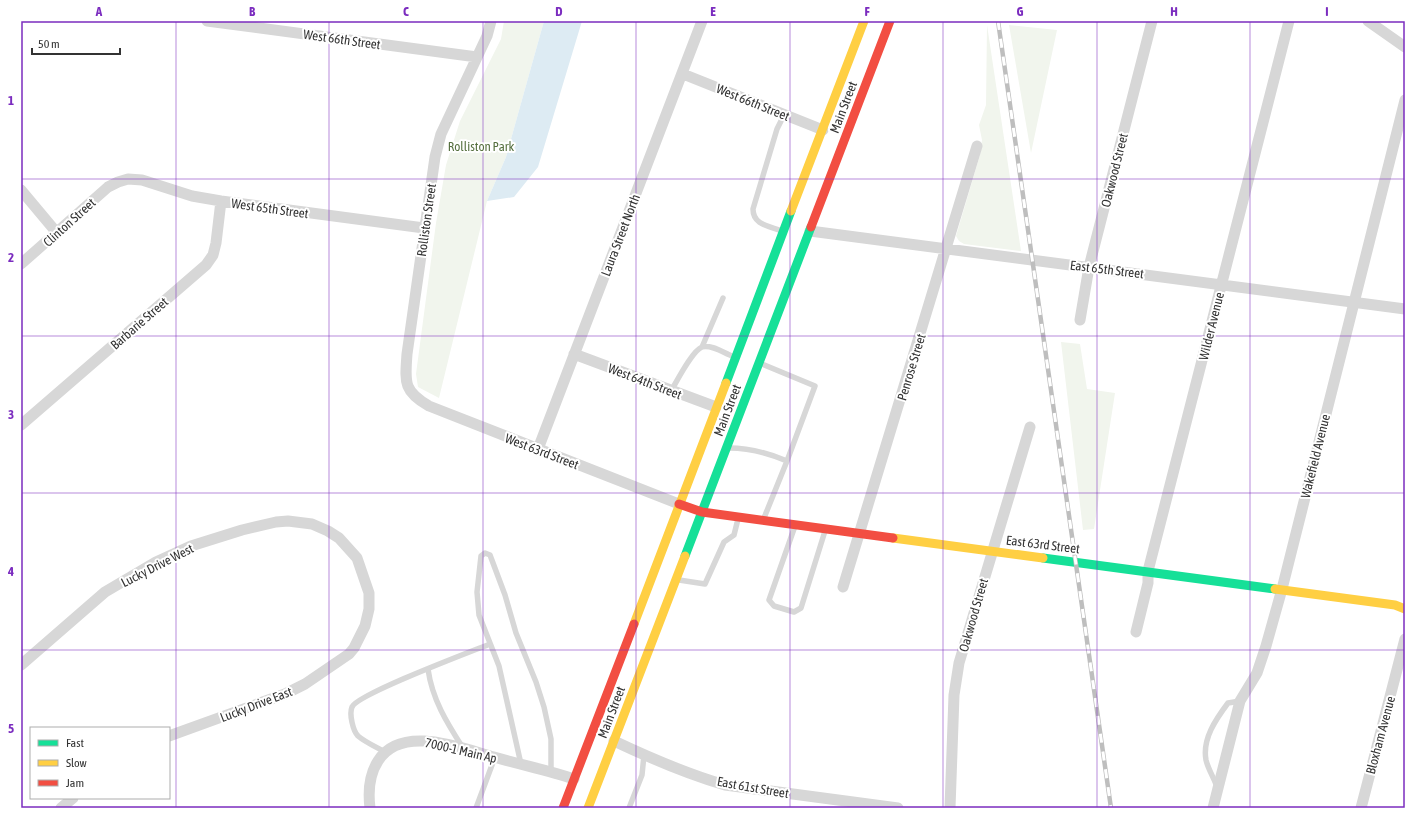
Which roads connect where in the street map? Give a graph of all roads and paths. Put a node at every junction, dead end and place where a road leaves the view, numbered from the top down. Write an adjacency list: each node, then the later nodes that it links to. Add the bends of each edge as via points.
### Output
1 (207, 21): 10 (street, West 66th Street)
2 (491, 21): 10 (street, Rolliston Street)
3 (702, 21): 12 (street, Laura Street North)
4 (864, 21): 11 (main road, Main Street)
5 (890, 21): 24 (main road, Main Street)
6 (1152, 21): 28 (street, Oakwood Street)
7 (1289, 21): 29 (street, Wilder Avenue)
8 (1368, 21): 9 (street)
9 (1405, 47)
10 (477, 57): 22 (street, Rolliston Street, via 441,134 434,157)
11 (848, 65): 15 (main road); 16 (main road, Main Street)
12 (683, 74): 14 (street, West 66th Street); 35 (street, Laura Street North)
13 (1405, 100): 31 (street, Wakefield Avenue)
14 (784, 115): 16 (street, West 66th Street); 23 (lane, via 777,129 752,209 757,222)
15 (836, 119)
16 (823, 130): 23 (main road, Main Street)
17 (978, 146): 26 (street, Penrose Street)
18 (118, 182): 20 (street, West 65th Street, via 128,179 142,180 192,196); 25 (street, Clinton Street, via 108,187)
19 (21, 190): 25 (street)
20 (221, 201): 22 (street, West 65th Street); 41 (street, Barbarie Street, via 216,243 213,255 206,266)
21 (805, 214): 24 (main road)
22 (424, 228): 38 (street, Rolliston Street, via 407,361)
23 (784, 231): 36 (main road, Main Street)
24 (810, 231): 26 (street, East 65th Street); 37 (main road, Main Street)
25 (57, 233): 27 (street, Clinton Street)
26 (947, 249): 28 (street, East 65th Street); 52 (street, Penrose Street)
27 (21, 264)
28 (1089, 267): 29 (street, East 65th Street); 33 (street, Oakwood Street)
29 (1222, 284): 31 (street, East 65th Street); 55 (street, Wilder Avenue)
30 (723, 298): 34 (lane)
31 (1354, 302): 32 (street, East 65th Street); 58 (street, Wakefield Avenue)
32 (1405, 309)
33 (1080, 320)
34 (702, 347): 36 (lane, via 709,347); 39 (lane, via 695,352)
35 (574, 354): 39 (street, West 64th Street); 44 (street, Laura Street North)
36 (735, 358): 40 (main road, Main Street)
37 (760, 363): 43 (main road, Main Street); 45 (lane, via 815,386)
38 (409, 391): 44 (street, West 63rd Street, via 429,406)
39 (671, 391): 40 (street, West 64th Street)
40 (716, 407): 46 (main road, Main Street)
41 (21, 425)
42 (1030, 427): 54 (street, Oakwood Street)
43 (727, 448): 45 (lane, via 744,448); 47 (main road, Main Street)
44 (538, 449): 46 (street, West 63rd Street)
45 (787, 461): 49 (lane)
46 (679, 504): 47 (main road, East 63rd Street); 74 (main road, Main Street)
47 (702, 512): 48 (main road, East 63rd Street); 56 (main road, Main Street)
48 (738, 517): 49 (main road, East 63rd Street); 56 (lane, via 734,535 724,542 705,584)
49 (763, 520): 50 (main road, East 63rd Street)
50 (795, 525): 51 (main road, East 63rd Street); 51 (lane, via 769,600 774,606 794,612 801,608)
51 (826, 529): 52 (main road, East 63rd Street)
52 (860, 533): 54 (main road, East 63rd Street); 57 (street, Penrose Street)
53 (339, 538): 63 (street, Lucky Drive West, via 312,524 288,521 242,530 191,546 156,562 105,592); 66 (street, Lucky Drive East, via 357,558 370,593 365,626 349,654 305,684 285,694)
54 (992, 551): 55 (main road, East 63rd Street); 84 (street, Oakwood Street, via 959,663 954,695)
55 (1148, 571): 58 (main road, East 63rd Street); 60 (street, Wilder Avenue, via 1148,583)
56 (677, 580): 67 (main road, Main Street)
57 (843, 587)
58 (1282, 589): 59 (main road, East 63rd Street, via 1395,605); 65 (street, Wakefield Avenue, via 1257,673)
59 (1405, 609)
60 (1136, 632)
61 (1405, 639): 86 (street, Bloxham Avenue)
62 (490, 644): 64 (lane); 72 (lane, via 499,666); 73 (lane, via 479,615 477,592 481,556 485,553 490,555 544,707 551,739)
63 (21, 665)
64 (428, 669): 68 (lane, via 437,704); 69 (lane, via 361,699 352,706 350,717 357,736)
65 (1240, 701): 75 (street, Wakefield Avenue); 75 (lane, via 1228,703 1214,722 1207,742 1206,760)
66 (170, 736)
67 (614, 742): 70 (street, East 61st Street); 81 (main road, Main Street)
68 (464, 749): 69 (street, 7000-1 Main Ap, via 416,740 396,745); 71 (street, 7000-1 Main Ap)
69 (385, 752): 78 (street, 7000-1 Main Ap, via 372,770)
70 (644, 755): 82 (lane, via 642,775); 83 (street, East 61st Street, via 725,785)
71 (495, 757): 72 (street, 7000-1 Main Ap); 79 (lane)
72 (521, 764): 73 (street, 7000-1 Main Ap)
73 (551, 772): 74 (street, 7000-1 Main Ap)
74 (574, 779): 80 (main road, Main Street)
75 (1218, 788): 85 (street, Wakefield Avenue)
76 (72, 799): 77 (street)
77 (61, 808)
78 (370, 808)
79 (476, 808)
80 (563, 808)
81 (588, 808)
82 (629, 808)
83 (898, 808)
84 (950, 808)
85 (1213, 808)
86 (1361, 808)

